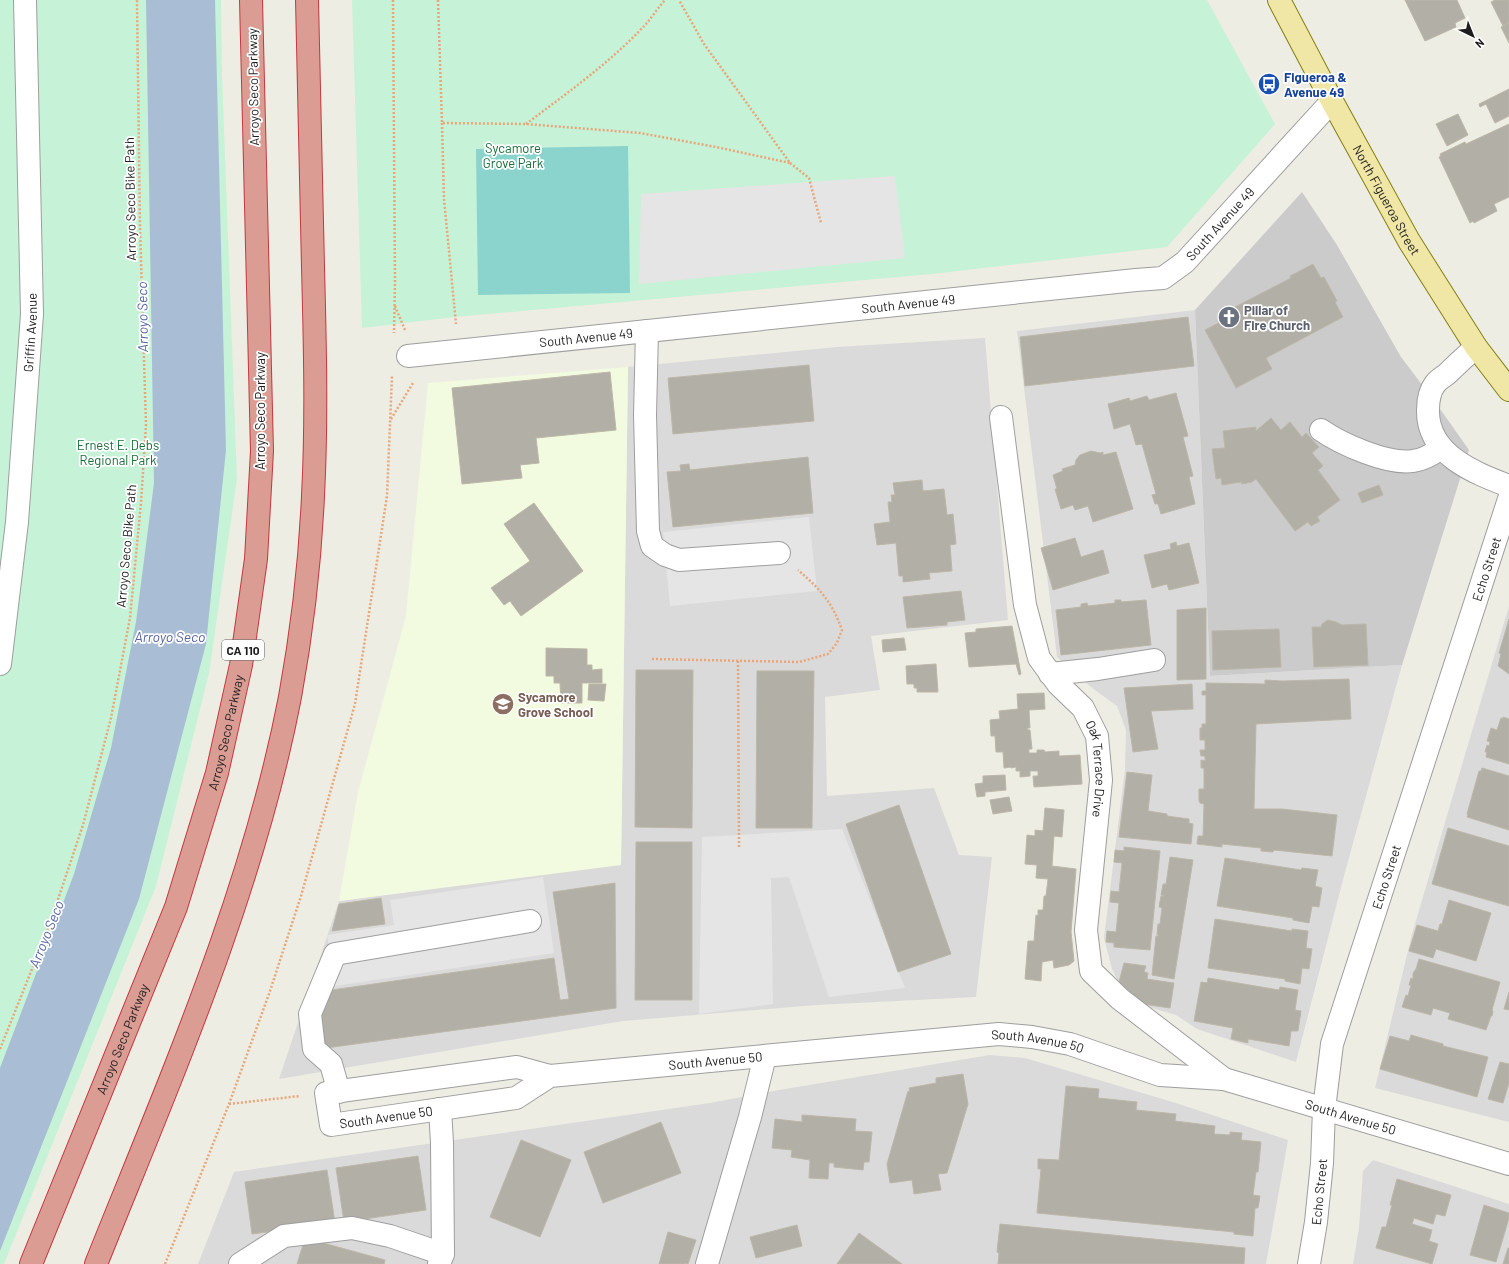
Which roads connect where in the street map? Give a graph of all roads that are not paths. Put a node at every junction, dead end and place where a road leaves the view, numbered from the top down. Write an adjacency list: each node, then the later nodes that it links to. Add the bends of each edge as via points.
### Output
1 (25, 0): 17 (street, Griffin Avenue, via 32,314 17,522)
2 (251, 0): 28 (highway, Arroyo Seco Parkway / CA 110, via 262,451 256,559 241,665 217,773 176,907)
3 (307, 0): 29 (highway, via 316,396 313,498 305,595 290,696 269,790 205,990)
4 (1279, 0): 5 (main road, North Figueroa Street)
5 (1332, 101): 6 (street, South Avenue 49, via 1185,262 1163,278); 7 (main road, North Figueroa Street, via 1409,241)
6 (647, 331): 8 (street, South Avenue 49); 15 (street, via 645,415 648,531 652,546 679,560)
7 (1476, 347): 9 (main road, North Figueroa Street); 12 (street, via 1435,384 1428,400 1427,417 1432,434)
8 (410, 356)
9 (1509, 390)
10 (1001, 417): 18 (street, Oak Terrace Drive, via 1025,605 1039,658)
11 (1321, 430): 12 (street, via 1350,446 1402,462 1429,456)
12 (1441, 448): 13 (street, via 1474,473)
13 (1509, 486)
14 (1509, 499): 25 (street, Echo Street, via 1332,1044)
15 (779, 553)
16 (1154, 660): 18 (street)
17 (0, 663)
18 (1050, 674): 22 (street, Oak Terrace Drive, via 1083,708 1097,736 1101,780 1086,930 1091,971 1120,999)
19 (530, 921): 23 (street, via 335,954 310,1014 314,1049 331,1064)
20 (765, 1056): 21 (street, South Avenue 50); 22 (street, South Avenue 50, via 999,1034 1070,1044 1160,1075); 31 (street)
21 (550, 1076): 23 (street, South Avenue 50, via 517,1067); 24 (street, South Avenue 50, via 516,1098)
22 (1224, 1079): 25 (street, South Avenue 50)
23 (333, 1092): 24 (street, South Avenue 50, via 331,1125)
24 (440, 1109): 27 (street)
25 (1324, 1109): 26 (street, South Avenue 50); 32 (street, Echo Street, via 1322,1163)
26 (1509, 1164)
27 (441, 1259): 30 (street, via 390,1236 352,1228 284,1236)
28 (31, 1264)
29 (96, 1264)
30 (240, 1264)
31 (707, 1264)
32 (1309, 1264)

